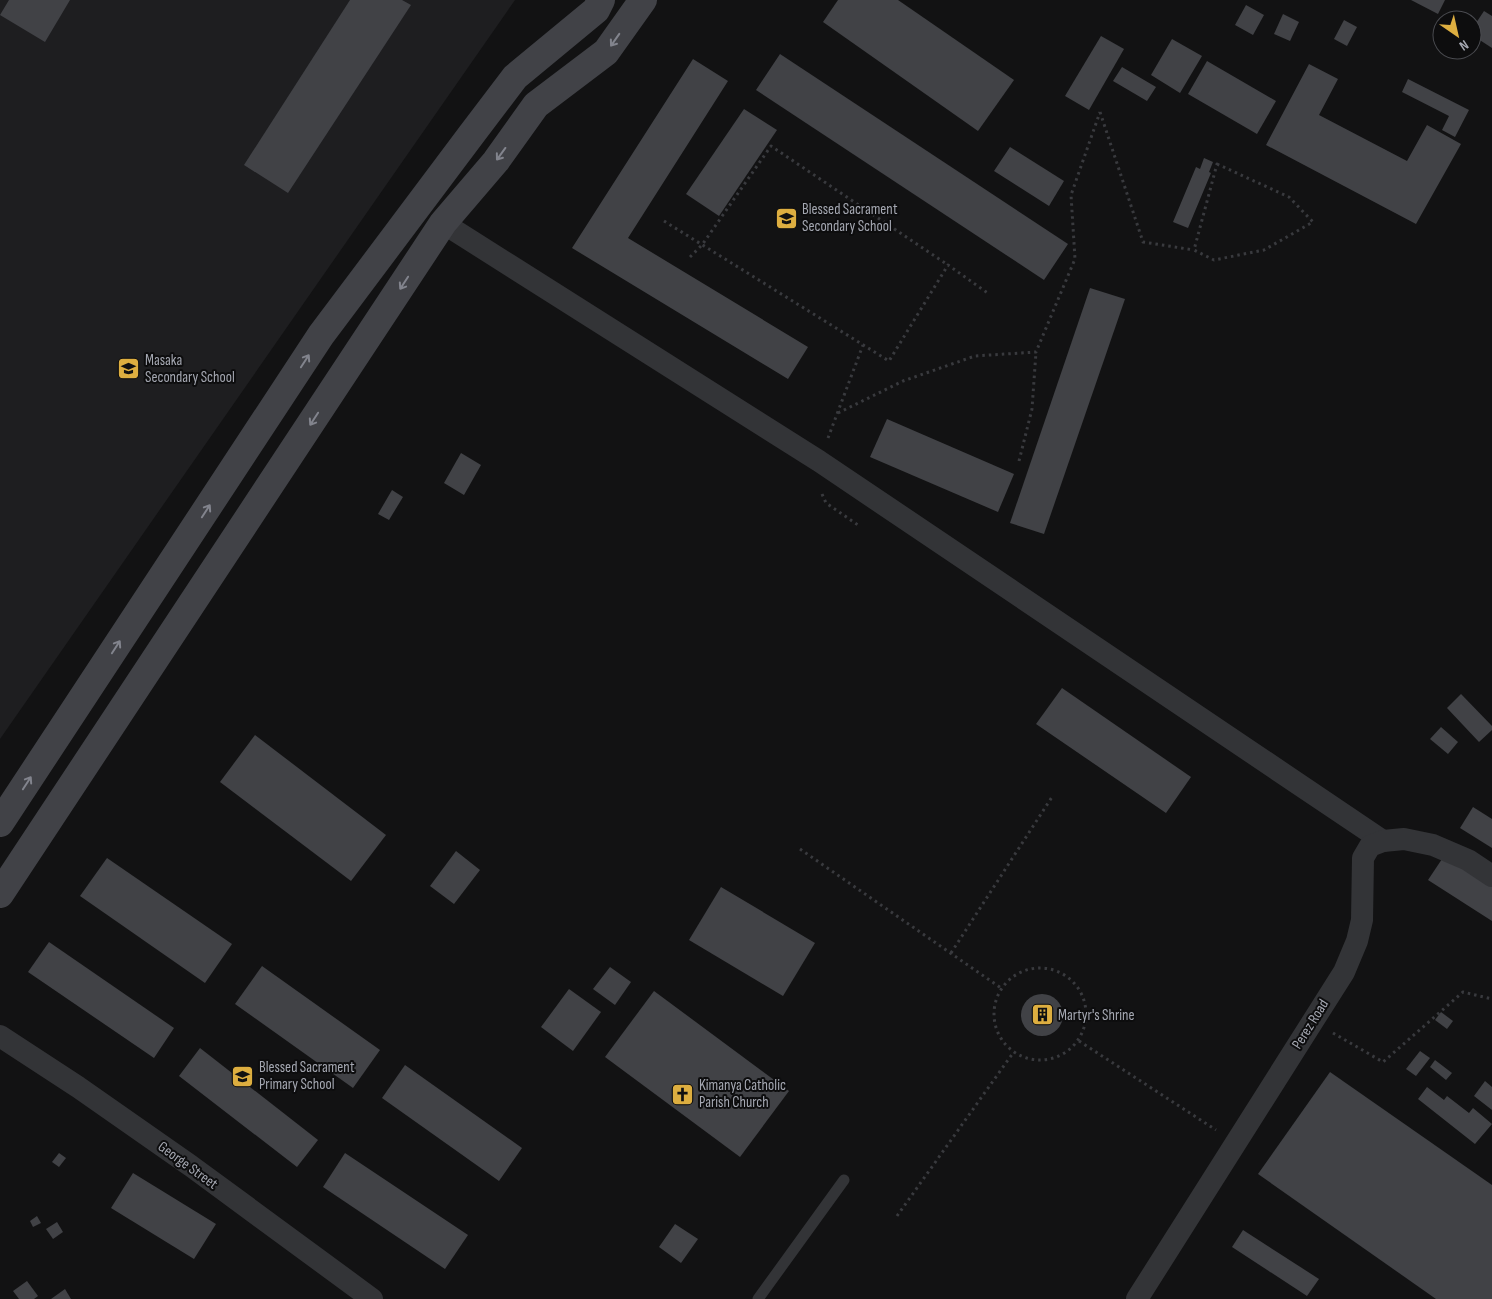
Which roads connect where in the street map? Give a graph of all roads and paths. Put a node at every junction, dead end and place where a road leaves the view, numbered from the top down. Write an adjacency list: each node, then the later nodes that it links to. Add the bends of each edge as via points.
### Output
1 (601, 0): 14 (street, one-way to 1, via 327,328 515,77 596,10)
2 (643, 0): 4 (street, one-way to 4, via 606,52 536,106 496,161)
3 (664, 221): 5 (path)
4 (443, 224): 15 (street, via 819,461); 18 (street, one-way to 18)
5 (702, 245): 7 (path); 8 (path, via 889,361); 8 (path, via 771,146)
6 (1194, 250): 6 (path, via 1214,260 1264,250 1313,222 1290,197 1217,164); 10 (path, via 1143,242 1100,112 1071,195 1075,259)
7 (690, 257)
8 (948, 265): 9 (path)
9 (990, 294)
10 (1036, 352): 11 (path, via 975,356 903,382); 12 (path, via 1032,409)
11 (838, 413)
12 (1019, 461)
13 (1052, 797): 19 (path)
14 (0, 823)
15 (1383, 841): 17 (street, via 1404,839 1432,845 1468,860); 26 (street, Perez Road, via 1370,846 1363,858 1362,920 1344,972)
16 (800, 849): 19 (path)
17 (1492, 876)
18 (0, 894)
19 (951, 953): 20 (path)
20 (1001, 988): 24 (path, via 1014,976 1031,968 1050,968 1066,975 1079,988 1086,1006 1085,1024); 25 (path, via 994,1005 994,1023 1000,1040)
21 (1492, 999): 22 (path, via 1463,992 1383,1062 1333,1033)
22 (1334, 1024)
23 (0, 1036): 29 (street, George Street, via 78,1087)
24 (1078, 1040): 25 (path, via 1065,1053 1048,1060 1030,1060); 26 (path)
25 (1013, 1053): 28 (path)
26 (1235, 1143): 31 (street, Perez Road)
27 (844, 1180): 30 (lane)
28 (897, 1216)
29 (372, 1299)
30 (758, 1299)
31 (1137, 1299)

